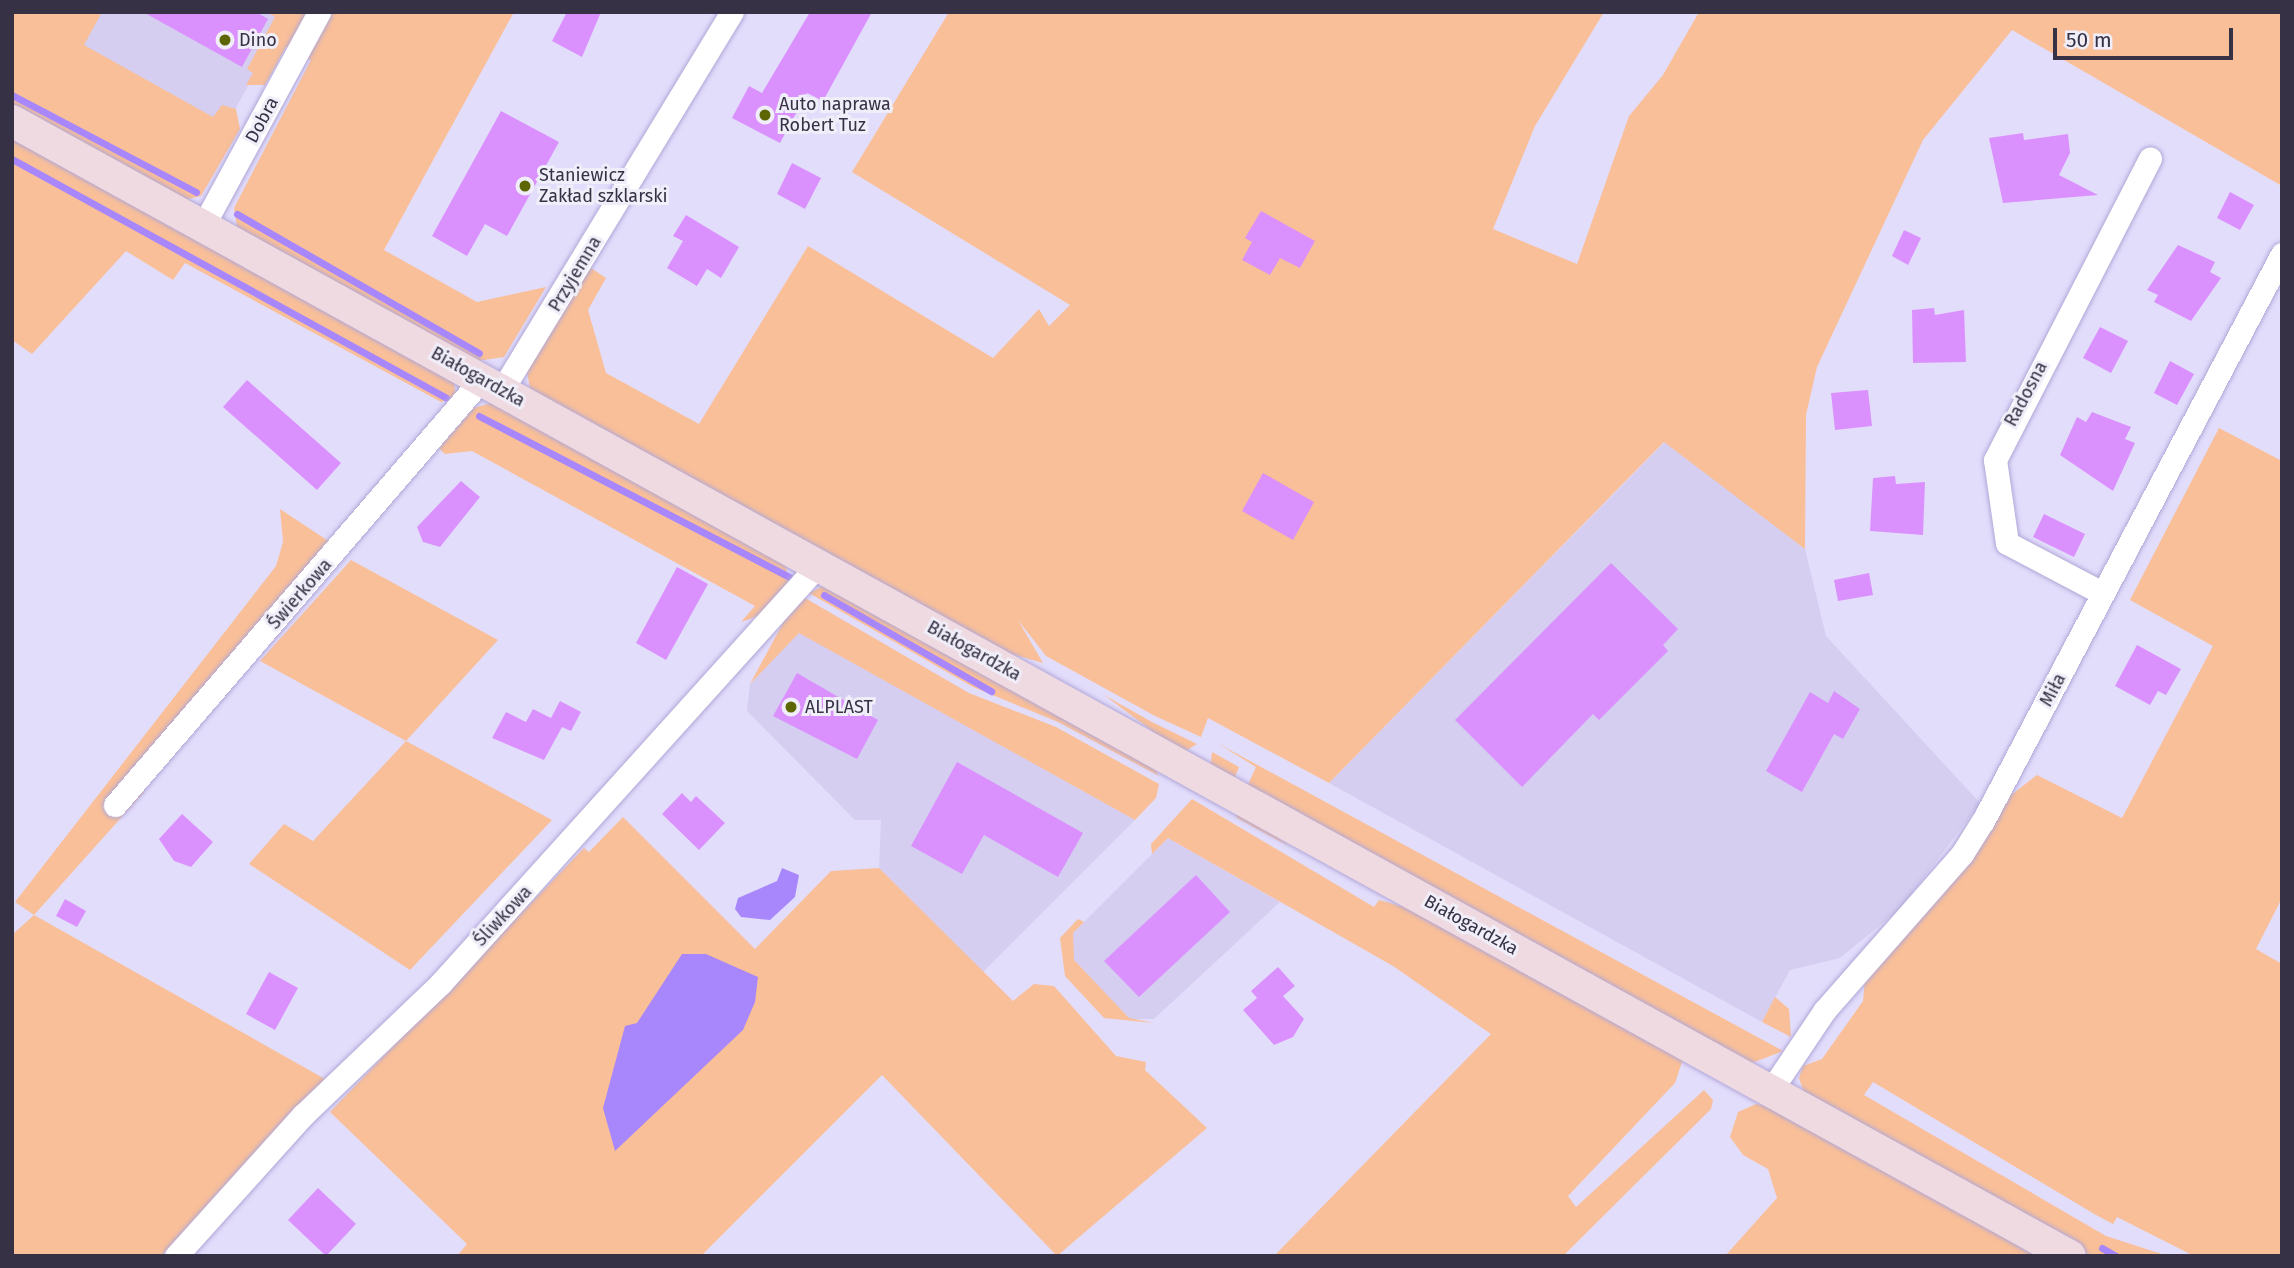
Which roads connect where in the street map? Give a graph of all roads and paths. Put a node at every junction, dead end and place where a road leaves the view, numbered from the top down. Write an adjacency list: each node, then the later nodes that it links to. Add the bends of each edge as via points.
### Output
1 (319, 12): 5 (street, Dobra)
2 (732, 12): 7 (street, Przyjemna)
3 (12, 121): 5 (main road, Białogardzka)
4 (2150, 159): 9 (street, Radosna, via 1995,460 2007,543)
5 (203, 226): 7 (main road, Białogardzka)
6 (2282, 254): 9 (street, Miła)
7 (492, 384): 8 (main road, Białogardzka); 10 (street, Świerkowa)
8 (818, 565): 11 (main road, Białogardzka); 12 (street, Śliwkowa, via 492,928 303,1115)
9 (2102, 593): 11 (street, Miła, via 1962,855 1824,1011)
10 (115, 805)
11 (1771, 1090): 13 (main road, Białogardzka)
12 (176, 1256)
13 (2070, 1256)

